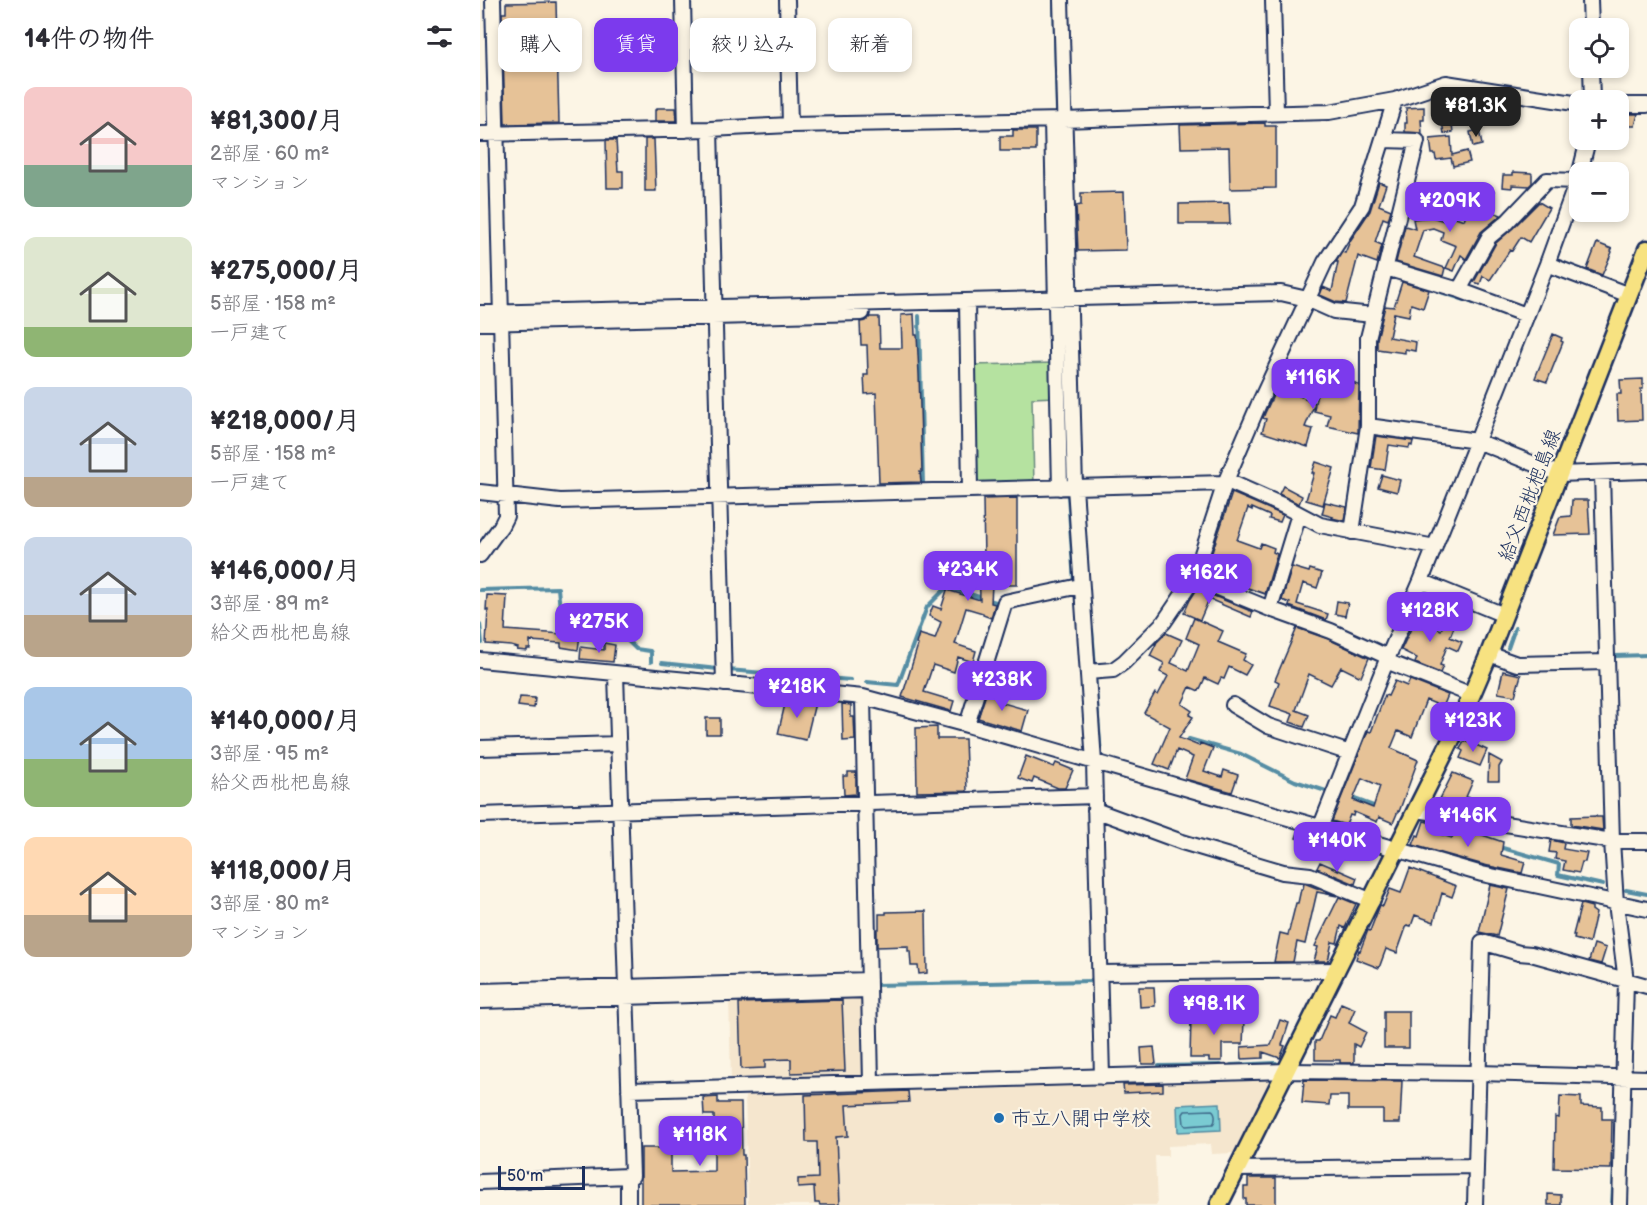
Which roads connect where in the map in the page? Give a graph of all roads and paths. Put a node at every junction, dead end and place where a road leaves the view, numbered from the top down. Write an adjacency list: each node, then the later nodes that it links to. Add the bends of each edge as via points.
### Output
1 (493, 0): 18 (street)
2 (683, 0): 15 (street)
3 (787, 0): 14 (street)
4 (1061, 0): 13 (street)
5 (1273, 0): 12 (street)
6 (1590, 0): 7 (street)
7 (1590, 18)
8 (1395, 100): 9 (street, via 1446,83); 12 (street, via 1329,112); 19 (street)
9 (1569, 102)
10 (1629, 105): 11 (street)
11 (1647, 105)
12 (1276, 113): 13 (street)
13 (1058, 120): 14 (street); 28 (street)
14 (790, 125): 16 (street)
15 (686, 129): 16 (street); 18 (street)
16 (710, 129): 30 (street)
17 (480, 134): 18 (street)
18 (497, 134): 34 (street)
19 (1383, 140): 24 (street, via 1417,141); 27 (street, via 1362,206 1325,262)
20 (1569, 177): 26 (street, via 1547,180 1489,237)
21 (1569, 203): 23 (street)
22 (1647, 249): 25 (main road, 給父西枇杷島線)
23 (1547, 264): 25 (street); 33 (street)
24 (1386, 268): 26 (street); 32 (street)
25 (1637, 285): 40 (main road, 給父西枇杷島線)
26 (1459, 290): 33 (street)
27 (1307, 299): 28 (street, via 1281,293); 32 (street, via 1334,311); 41 (street)
28 (1060, 302): 29 (street); 42 (street)
29 (967, 306): 30 (street); 43 (street)
30 (716, 312): 34 (street); 46 (street)
31 (480, 313): 34 (street)
32 (1373, 315): 36 (street, via 1368,338)
33 (1526, 315): 37 (street)
34 (501, 317): 35 (street); 45 (street)
35 (480, 323)
36 (1368, 426): 37 (street); 48 (street)
37 (1477, 441): 40 (street); 49 (street)
38 (1647, 471): 39 (street)
39 (1602, 473): 40 (street); 59 (street)
40 (1559, 474): 55 (main road, 給父西枇杷島線)
41 (1225, 483): 42 (street); 47 (street); 51 (street)
42 (1067, 488): 43 (street); 53 (street)
43 (970, 490): 46 (street)
44 (480, 492): 45 (street)
45 (506, 495): 46 (street, via 560,501); 50 (street, via 506,516)
46 (720, 498): 62 (street)
47 (1299, 514): 48 (street, via 1320,525); 54 (street)
48 (1352, 532): 49 (street)
49 (1435, 547): 52 (street)
50 (480, 555)
51 (1194, 578): 54 (street); 60 (street, via 1164,622 1125,662 1113,670)
52 (1421, 581): 55 (street); 57 (street)
53 (1080, 586): 60 (street); 66 (street, via 1005,602)
54 (1270, 609): 57 (street, via 1331,631)
55 (1504, 615): 56 (main road, 給父西枇杷島線)
56 (1489, 654): 59 (street, via 1517,664); 63 (main road, 給父西枇杷島線)
57 (1387, 659): 63 (street); 69 (street)
58 (480, 660): 61 (street)
59 (1607, 662): 79 (street)
60 (1088, 672): 70 (street)
61 (616, 674): 62 (street); 67 (street)
62 (724, 684): 64 (street)
63 (1472, 695): 75 (main road, 給父西枇杷島線)
64 (863, 697): 66 (street); 72 (street)
65 (1233, 705): 69 (street, via 1268,726)
66 (967, 725): 70 (street)
67 (618, 744): 68 (street); 73 (street)
68 (480, 748)
69 (1350, 753): 77 (street)
70 (1094, 762): 71 (street); 77 (street)
71 (1095, 796): 72 (street); 74 (street)
72 (866, 804): 73 (street); 87 (street)
73 (621, 810): 76 (street); 90 (street)
74 (1095, 810): 81 (street, via 1193,846 1283,872 1310,875); 85 (street)
75 (1417, 810): 79 (street); 80 (main road, 給父西枇杷島線)
76 (480, 814)
77 (1320, 828): 80 (street)
78 (1647, 841): 79 (street)
79 (1612, 842): 82 (street)
80 (1397, 850): 81 (main road, 給父西枇杷島線); 82 (street, via 1482,874)
81 (1372, 901): 84 (main road, 給父西枇杷島線)
82 (1616, 903): 83 (street); 86 (street)
83 (1647, 909)
84 (1338, 970): 85 (street); 92 (main road, 給父西枇杷島線)
85 (1100, 973): 94 (street)
86 (1626, 981): 88 (street); 93 (street, via 1482,942); 95 (street)
87 (869, 985): 90 (street); 97 (street)
88 (1647, 986)
89 (480, 991): 90 (street)
90 (626, 992): 91 (street); 98 (street)
91 (480, 1001)
92 (1287, 1071): 93 (street); 94 (street); 100 (main road, 給父西枇杷島線)
93 (1479, 1073): 95 (street); 99 (street)
94 (1102, 1077): 97 (street)
95 (1623, 1077): 96 (street); 106 (street)
96 (1647, 1078)
97 (871, 1083): 98 (street)
98 (629, 1090): 101 (street, via 632,1176)
99 (1476, 1166): 100 (street); 105 (street)
100 (1237, 1169): 104 (main road, 給父西枇杷島線)
101 (628, 1176): 102 (street); 103 (street)
102 (480, 1182)
103 (628, 1205)
104 (1219, 1205)
105 (1475, 1205)
106 (1620, 1205)

